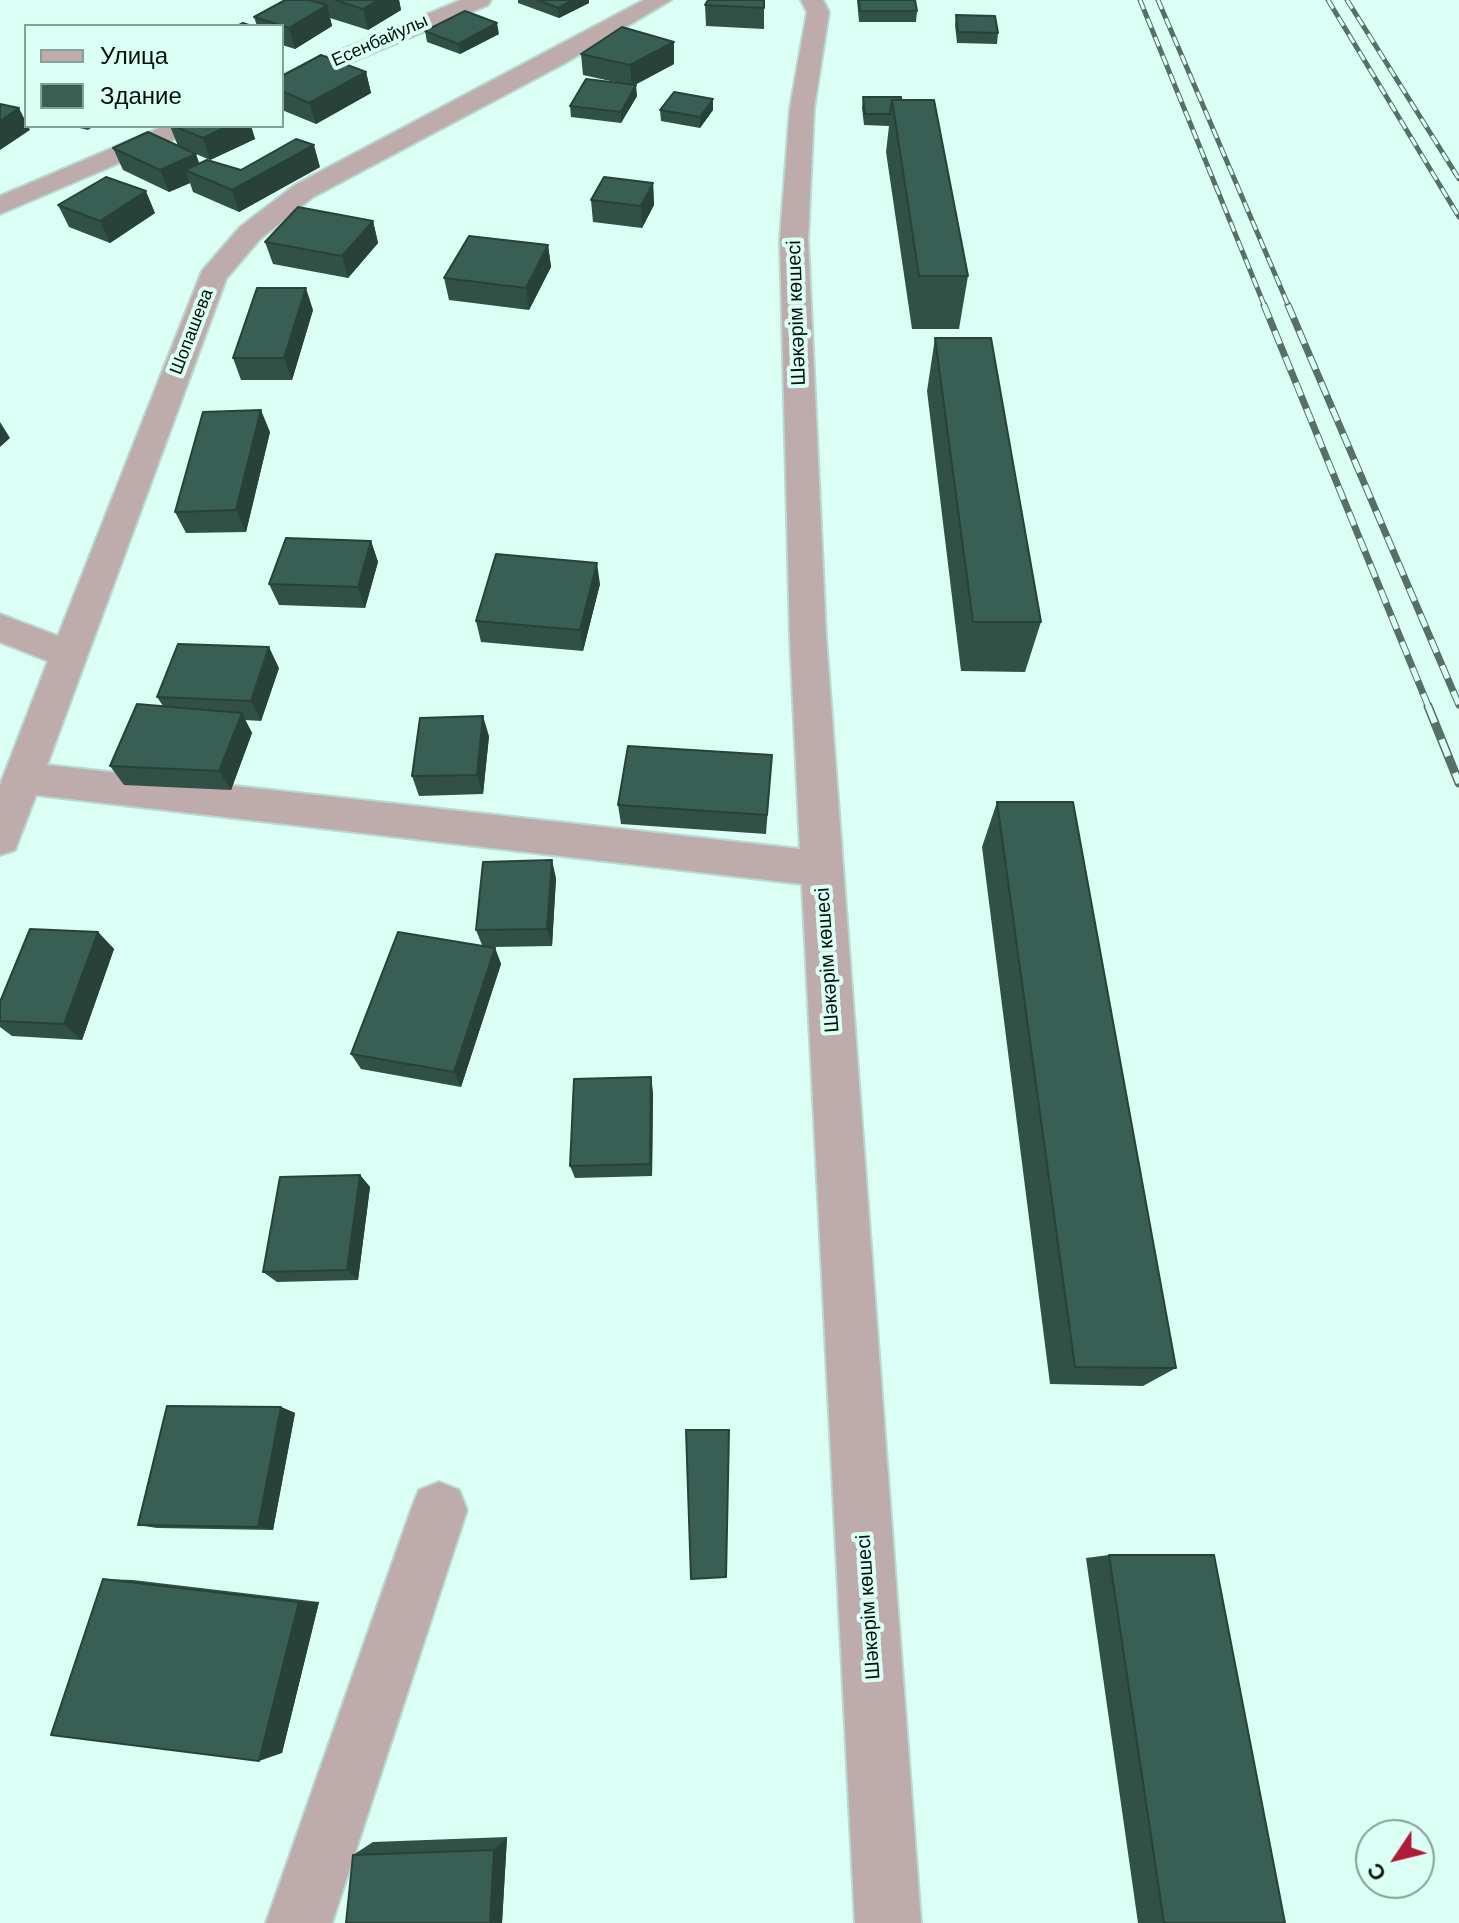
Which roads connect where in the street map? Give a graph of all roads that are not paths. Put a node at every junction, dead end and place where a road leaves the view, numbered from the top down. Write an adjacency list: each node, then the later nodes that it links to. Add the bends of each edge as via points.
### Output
1 (480, 0): 4 (street, Есенбайулы)
2 (660, 0): 8 (street, Шопашева, via 304,191 250,233 212,277)
3 (812, 0): 11 (street, Шәкәрім көшесі, via 818,12 802,108 794,239)
4 (284, 83)
5 (180, 128): 6 (street)
6 (0, 206)
7 (0, 627): 8 (street)
8 (69, 655): 9 (street, Шопашева)
9 (23, 778): 10 (street, Шопашева); 11 (street)
10 (0, 838)
11 (822, 869): 14 (street, Шәкәрім көшесі)
12 (439, 1510): 13 (street)
13 (299, 1923)
14 (888, 1923)

